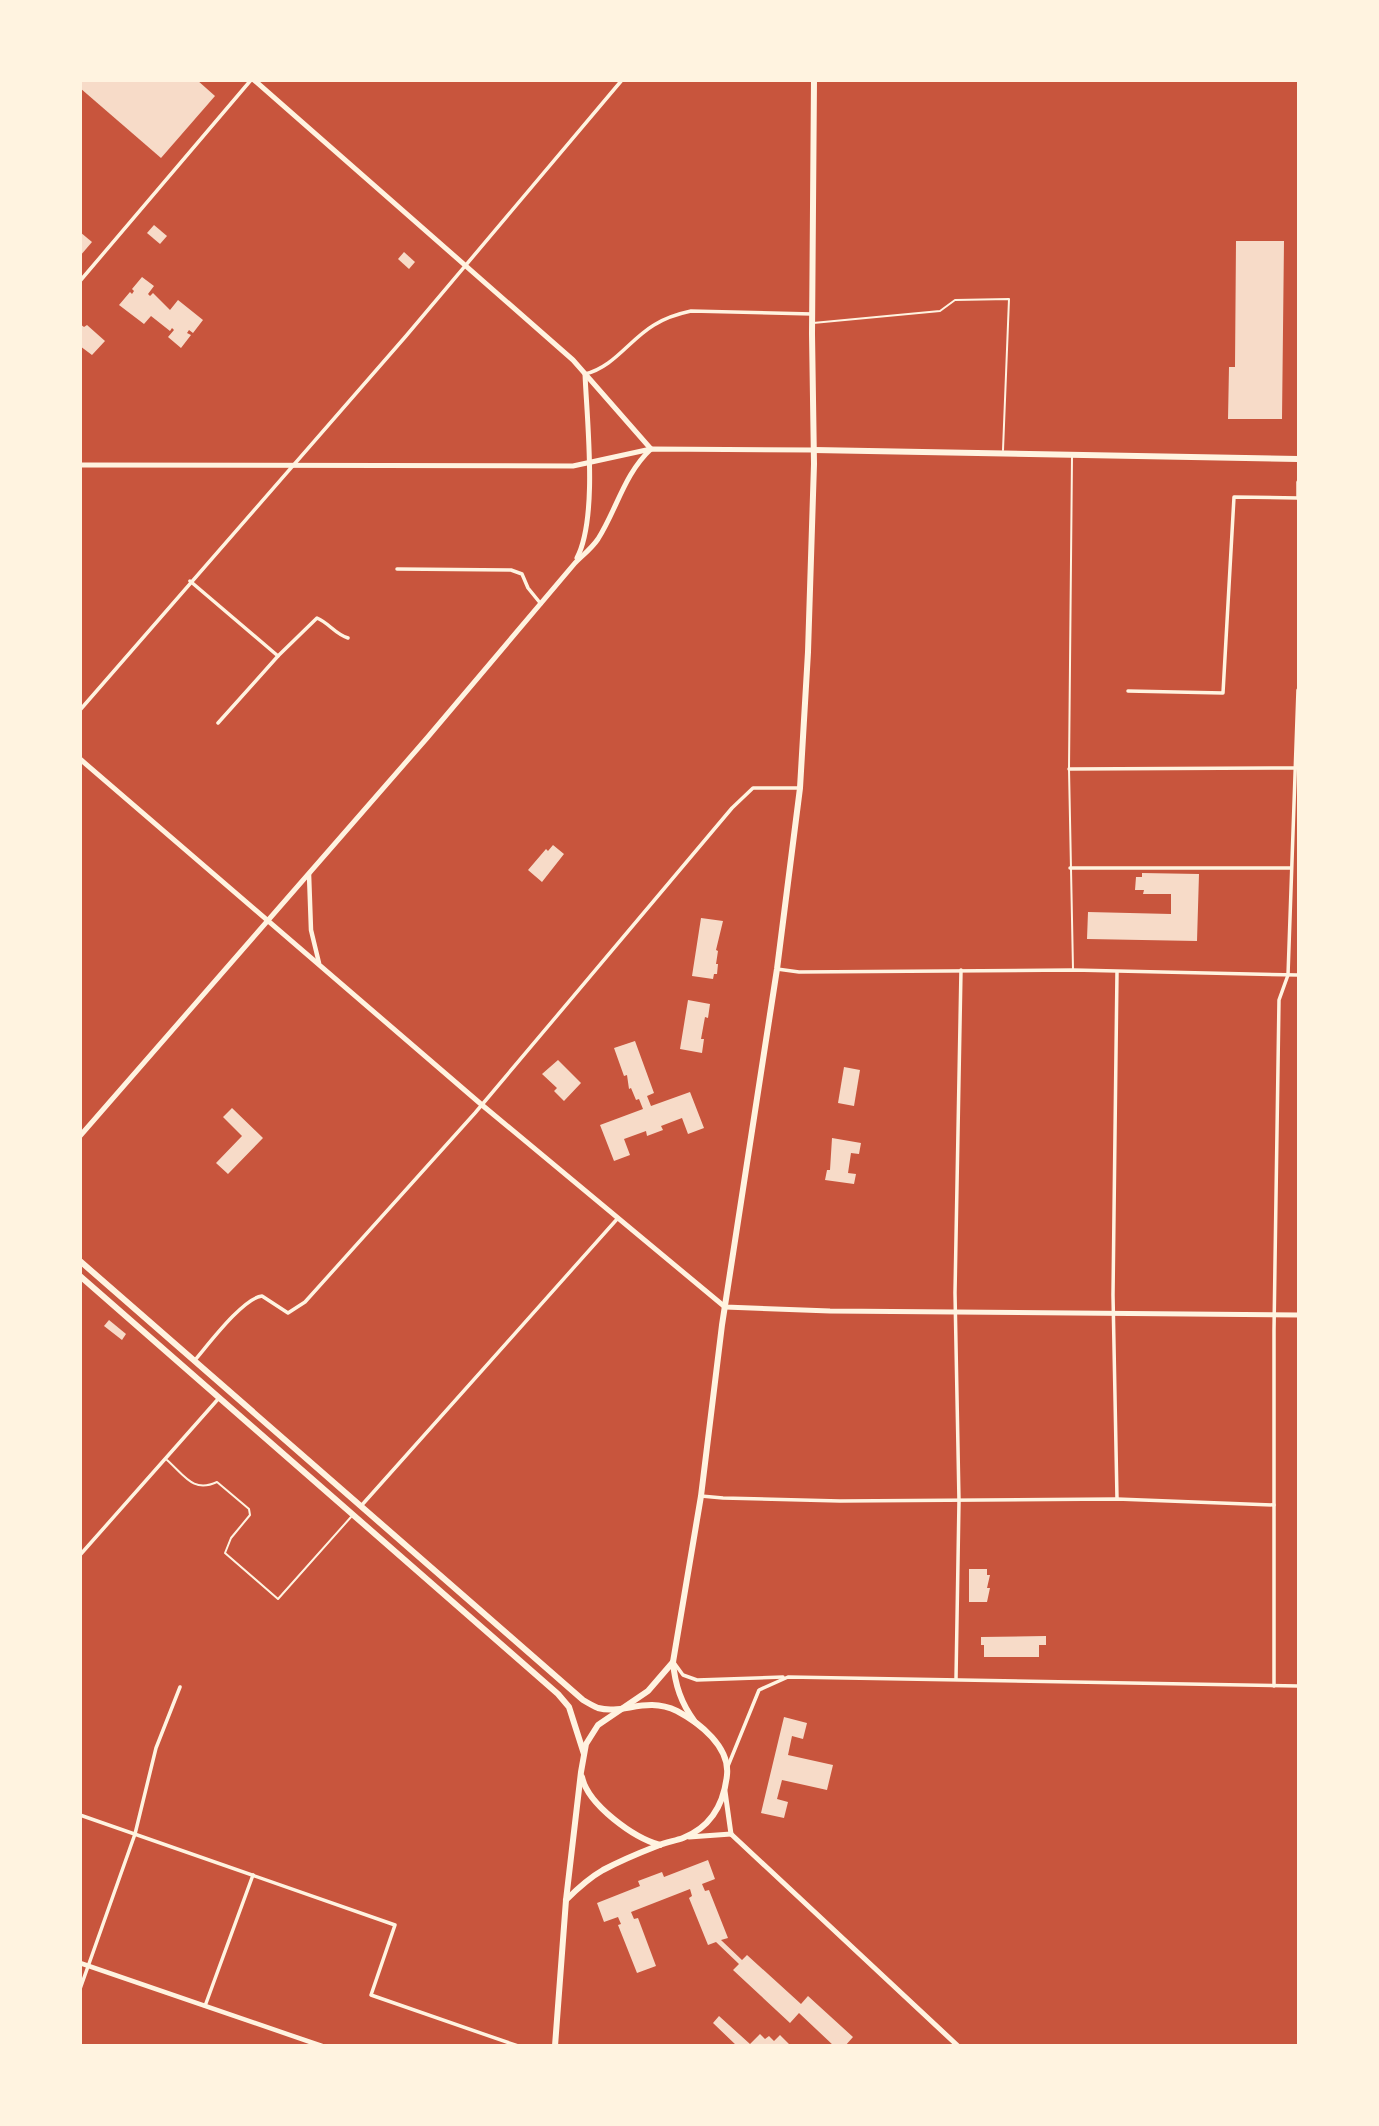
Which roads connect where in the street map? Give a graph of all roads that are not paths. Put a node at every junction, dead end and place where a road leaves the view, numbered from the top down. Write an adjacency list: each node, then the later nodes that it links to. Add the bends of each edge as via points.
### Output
1 (252, 80): 4 (main road); 5 (street)
2 (622, 80): 4 (street)
3 (814, 80): 6 (main road)
4 (466, 265): 8 (main road); 16 (street)
5 (80, 281)
6 (812, 314): 7 (main road); 8 (street, via 691,311 652,326 600,370)
7 (812, 323): 10 (main road); 11 (lane, via 940,312 955,300 1009,299)
8 (585, 374): 9 (main road); 14 (main road)
9 (651, 449): 10 (main road); 14 (main road); 19 (main road, via 633,468 597,539)
10 (814, 450): 11 (main road); 32 (main road)
11 (1003, 453): 12 (main road)
12 (1072, 455): 13 (main road); 31 (lane)
13 (1298, 459)
14 (589, 464): 16 (main road); 19 (main road, via 587,530)
15 (80, 465): 16 (main road)
16 (292, 466): 21 (street)
17 (1298, 482): 18 (street)
18 (1298, 499): 25 (street, via 1234,497 1223,693)
19 (575, 563): 22 (main road)
20 (397, 569): 22 (street, via 510,570 522,574)
21 (190, 581): 24 (street); 27 (street)
22 (541, 604): 35 (main road)
23 (348, 638): 24 (street, via 317,618)
24 (278, 656): 28 (street)
25 (1129, 691)
26 (1298, 691): 30 (street)
27 (80, 710)
28 (218, 723)
29 (80, 759): 36 (main road)
30 (1295, 768): 31 (street); 34 (street)
31 (1069, 769): 33 (lane)
32 (800, 788): 38 (main road); 44 (street, via 753,788 732,808)
33 (1070, 868): 34 (street); 40 (lane)
34 (1291, 868): 42 (street)
35 (310, 873): 36 (main road); 37 (street, via 311,930)
36 (268, 920): 37 (main road); 45 (main road)
37 (319, 963): 44 (main road)
38 (777, 969): 39 (street); 49 (main road)
39 (961, 970): 40 (street); 50 (street)
40 (1073, 970): 41 (street)
41 (1117, 972): 42 (street); 51 (street)
42 (1288, 975): 43 (street); 52 (street, via 1279,1000)
43 (1298, 975)
44 (482, 1105): 46 (main road); 54 (street, via 305,1302 288,1313 256,1297)
45 (80, 1136)
46 (618, 1218): 49 (main road); 61 (street)
47 (80, 1261): 54 (main road)
48 (80, 1276): 55 (main road)
49 (725, 1307): 50 (main road); 57 (main road)
50 (955, 1312): 51 (main road); 59 (street)
51 (1113, 1313): 52 (main road); 58 (street)
52 (1275, 1315): 53 (main road); 60 (street)
53 (1298, 1315)
54 (195, 1360): 61 (main road)
55 (221, 1397): 56 (street); 62 (main road)
56 (166, 1458): 62 (lane, via 195,1485 217,1482 249,1509 250,1515 225,1553 278,1599); 63 (street)
57 (701, 1496): 59 (street); 64 (main road)
58 (1117, 1499): 59 (street); 60 (street)
59 (959, 1501): 66 (street)
60 (1274, 1505): 67 (street)
61 (361, 1506): 62 (main road); 70 (main road, via 583,1700 597,1708)
62 (354, 1513): 72 (main road, via 558,1694 569,1707)
63 (80, 1555)
64 (673, 1662): 65 (street, via 683,1675 697,1680); 70 (main road, via 648,1691); 71 (main road, via 677,1688)
65 (788, 1677): 66 (street); 73 (street, via 759,1690)
66 (956, 1679): 67 (street)
67 (1275, 1686): 68 (street)
68 (1298, 1686)
69 (180, 1688): 77 (street, via 156,1748)
70 (622, 1707): 71 (main road, via 663,1705); 72 (main road, via 598,1725)
71 (695, 1723): 73 (main road, via 718,1744)
72 (584, 1754): 74 (main road)
73 (728, 1768): 75 (main road)
74 (581, 1772): 80 (main road, via 598,1804 631,1832); 82 (main road)
75 (725, 1791): 78 (main road); 79 (main road, via 709,1820)
76 (80, 1815): 77 (street)
77 (135, 1834): 81 (street); 84 (street)
78 (732, 1834): 79 (main road); 90 (main road)
79 (685, 1837): 80 (main road)
80 (660, 1845): 82 (main road, via 603,1870)
81 (253, 1875): 86 (street); 88 (street, via 395,1925 371,1995)
82 (566, 1900): 89 (main road)
83 (80, 1963): 84 (street)
84 (89, 1965): 85 (street); 86 (street)
85 (80, 1989)
86 (205, 2006): 87 (street)
87 (322, 2046)
88 (518, 2046)
89 (555, 2046)
90 (958, 2046)

